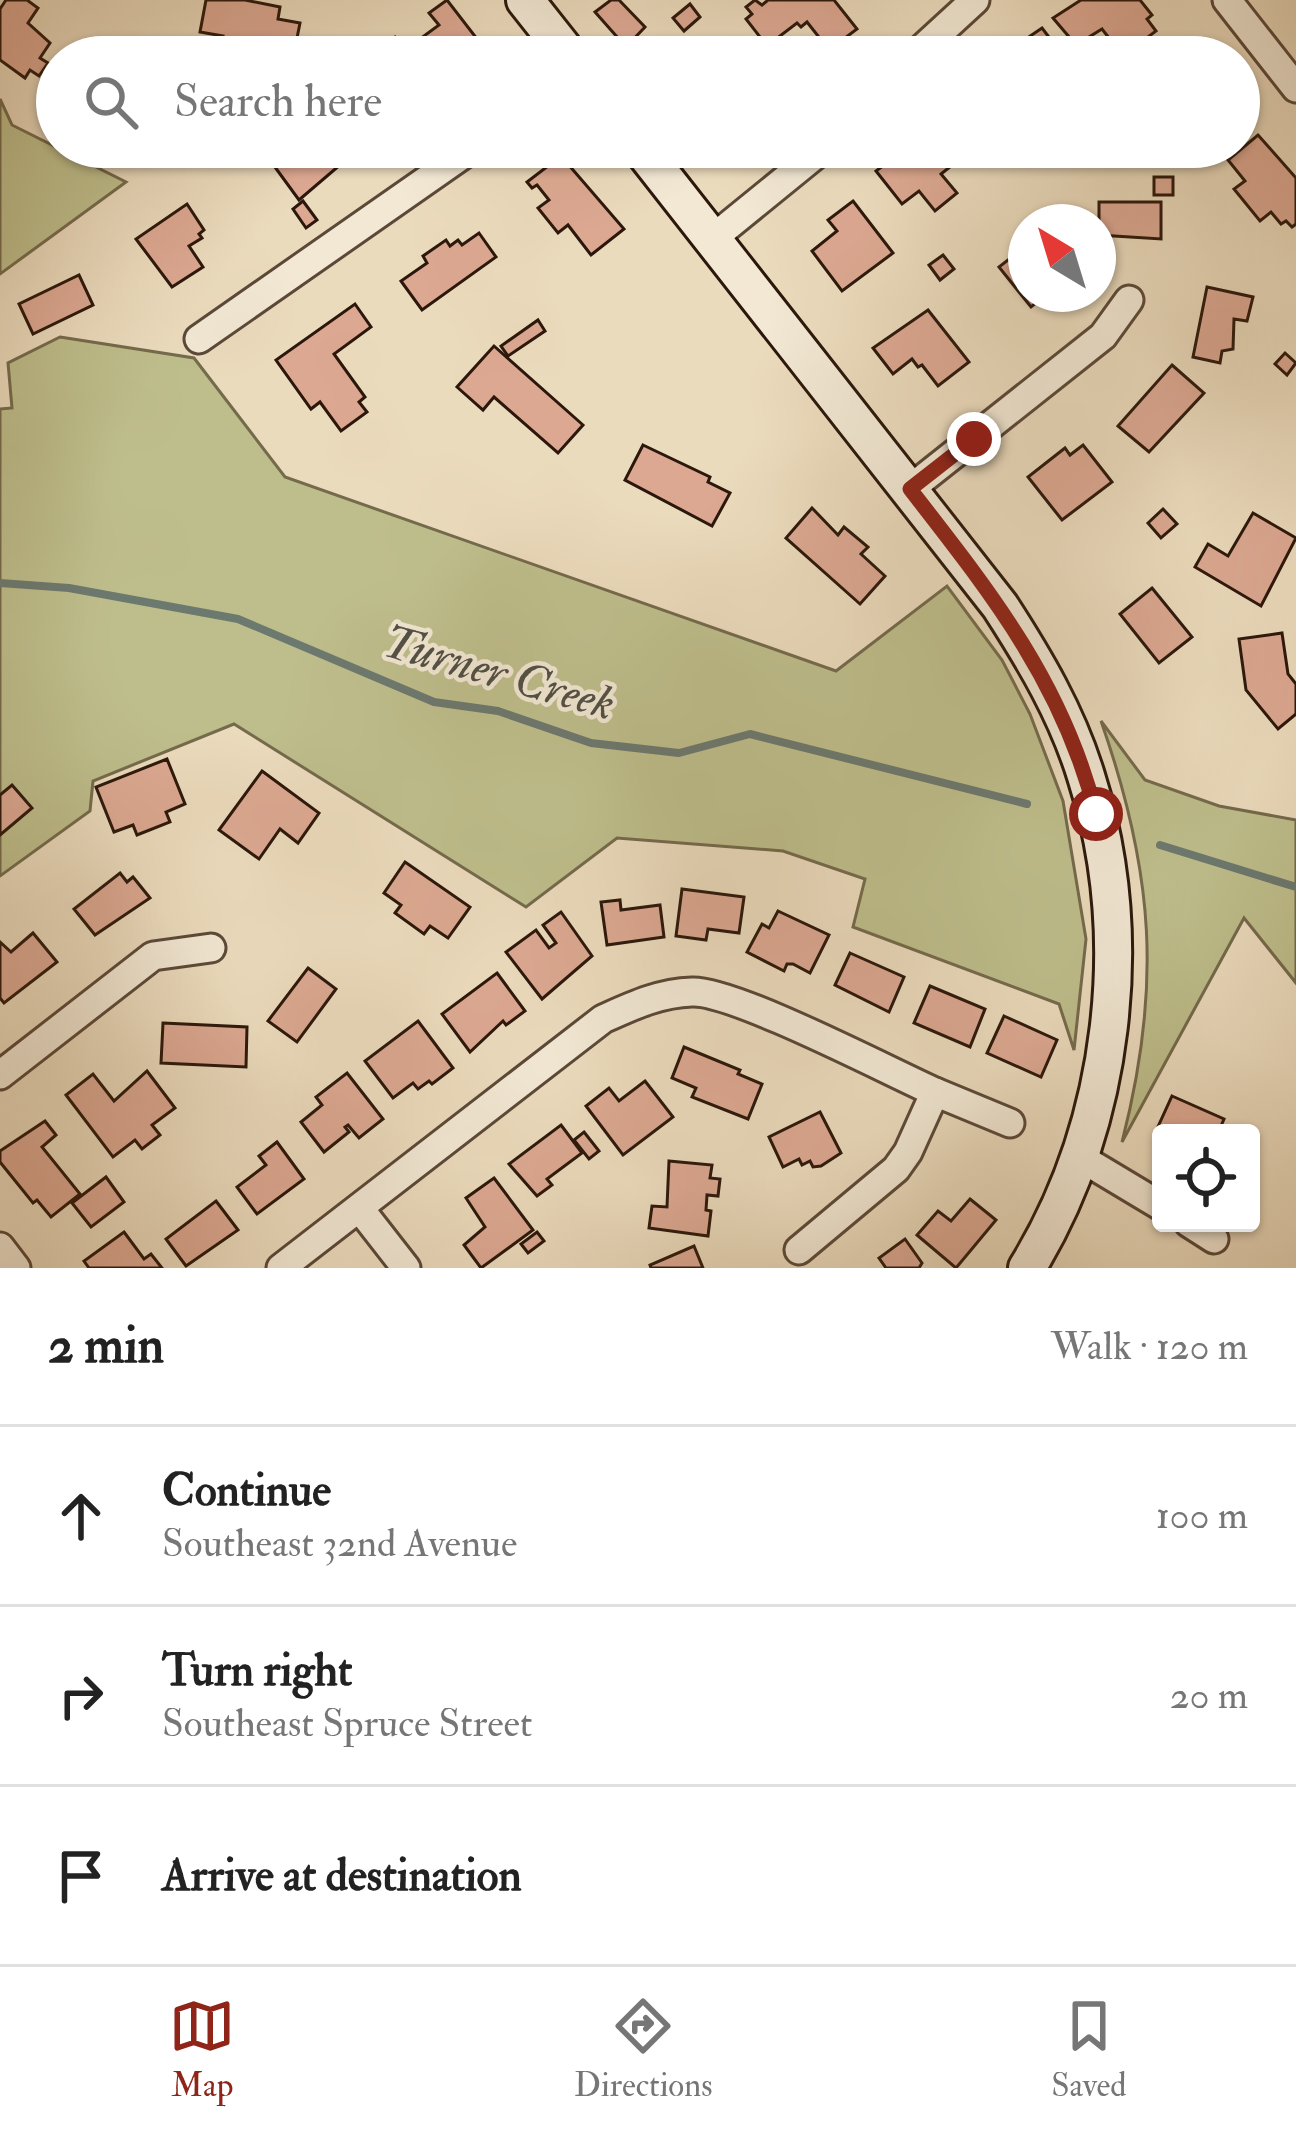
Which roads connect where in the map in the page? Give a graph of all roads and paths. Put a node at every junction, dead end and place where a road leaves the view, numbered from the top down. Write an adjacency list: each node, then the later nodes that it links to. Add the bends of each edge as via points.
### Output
1 (525, 0): 4 (main road)
2 (975, 0): 5 (street)
3 (1227, 0): 6 (street)
4 (553, 36)
5 (936, 36)
6 (1255, 36)
7 (1260, 42): 8 (street)
8 (1296, 88)
9 (444, 168): 14 (street)
10 (656, 168): 12 (main road)
11 (799, 168): 12 (street)
12 (712, 239): 15 (main road)
13 (1129, 300): 15 (street, via 1103,336)
14 (199, 339)
15 (910, 489): 20 (main road, via 1030,651 1087,777 1109,884 1112,990)
16 (211, 948): 17 (street, via 153,956)
17 (0, 1075)
18 (935, 1092): 19 (street); 22 (street, via 712,996 645,1000 603,1019); 26 (street, via 896,1169)
19 (1010, 1124)
20 (1081, 1158): 21 (street); 30 (main road)
21 (1152, 1201)
22 (360, 1209): 28 (street); 29 (street)
23 (1203, 1232): 24 (street)
24 (1214, 1239)
25 (0, 1246): 27 (street)
26 (799, 1250)
27 (16, 1268)
28 (281, 1268)
29 (406, 1268)
30 (1027, 1268)

